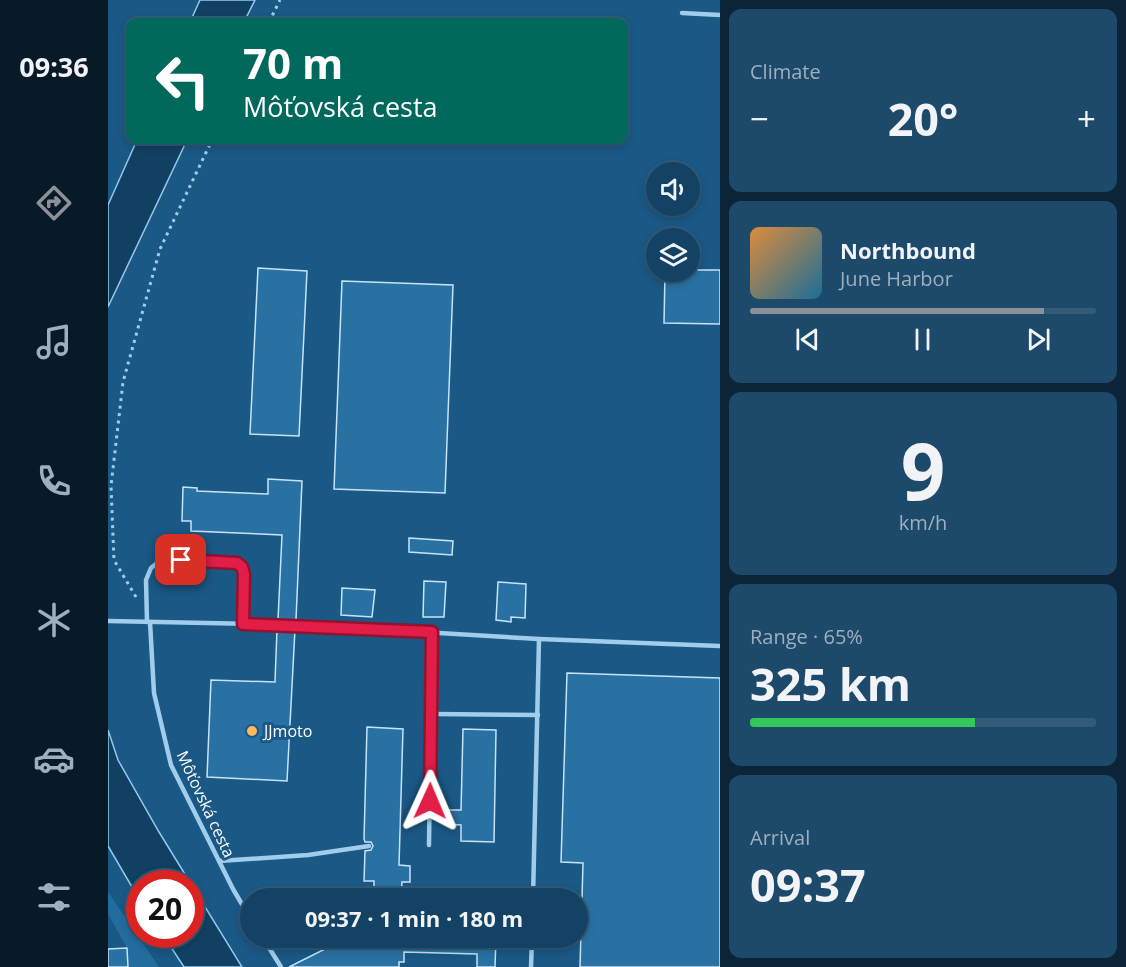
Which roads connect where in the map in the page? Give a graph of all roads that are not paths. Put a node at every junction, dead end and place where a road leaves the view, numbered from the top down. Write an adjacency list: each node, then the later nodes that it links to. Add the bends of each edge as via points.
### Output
1 (682, 13): 2 (lane)
2 (720, 15)
3 (108, 621): 4 (lane)
4 (148, 622): 5 (lane); 5 (lane, Môťovská cesta, via 146,580 151,568 162,560 237,563 244,574); 13 (lane, Môťovská cesta, via 154,693 171,765)
5 (243, 624): 6 (lane)
6 (432, 632): 7 (lane); 9 (lane)
7 (539, 639): 8 (lane); 10 (lane)
8 (720, 646)
9 (432, 714): 10 (lane); 11 (lane)
10 (538, 715): 14 (lane)
11 (429, 845)
12 (369, 846): 13 (lane)
13 (219, 861): 15 (lane, Môťovská cesta)
14 (533, 888)
15 (240, 900)
16 (269, 948): 18 (lane)
17 (532, 948): 19 (lane)
18 (281, 967)
19 (531, 967)

